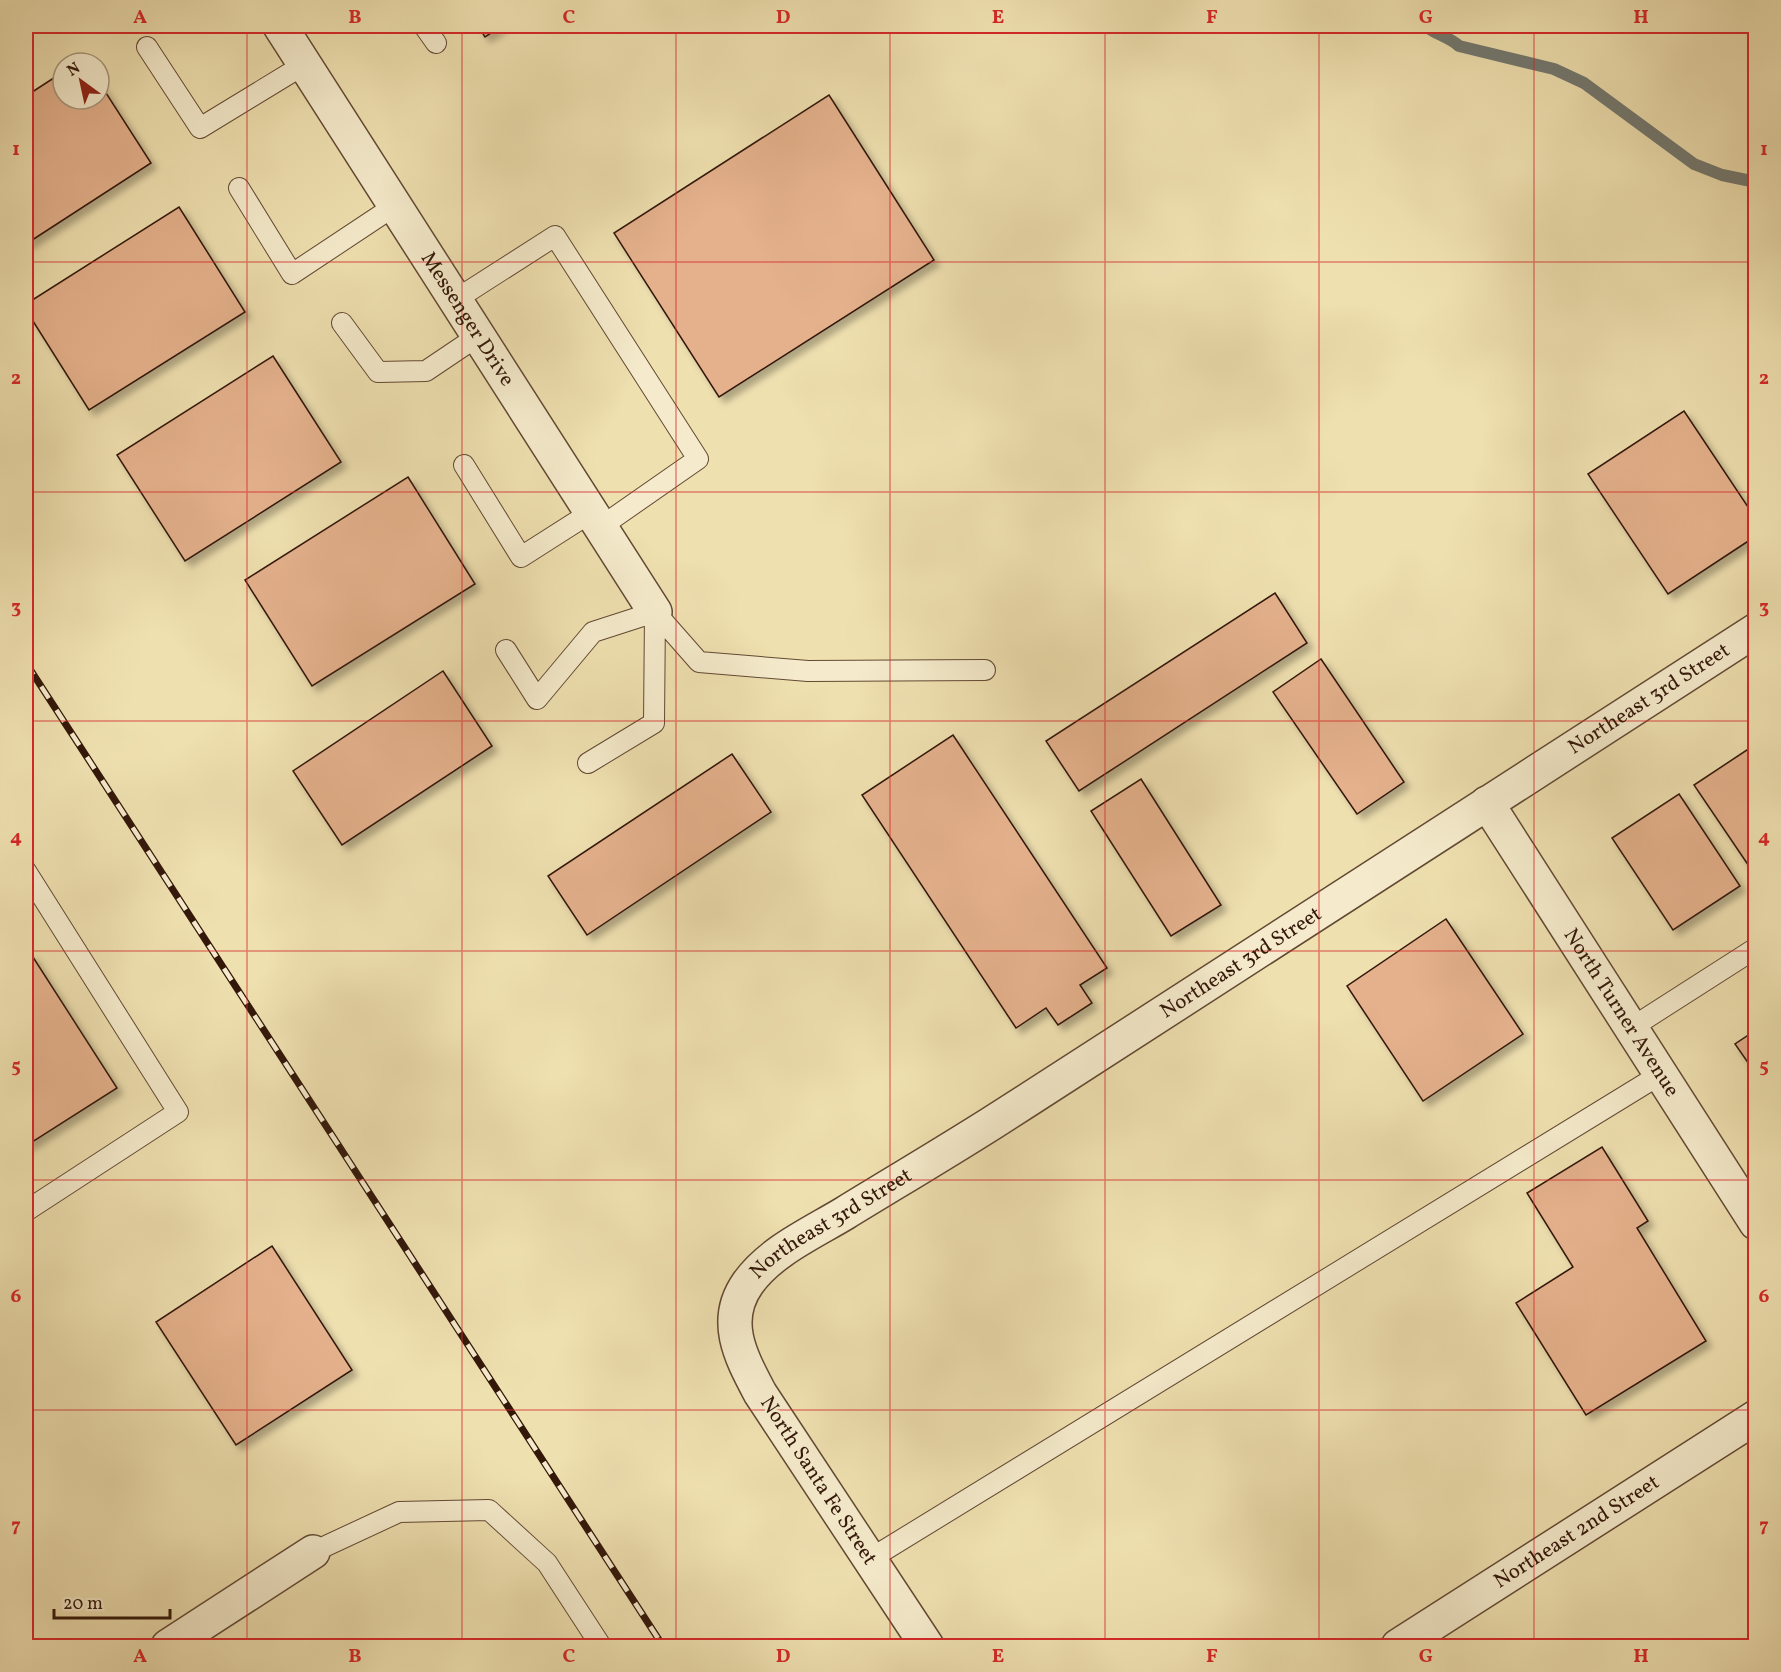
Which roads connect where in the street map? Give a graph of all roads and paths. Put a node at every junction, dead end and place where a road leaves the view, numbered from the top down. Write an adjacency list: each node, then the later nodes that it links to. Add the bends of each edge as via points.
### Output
1 (280, 26): 5 (street, Messenger Drive)
2 (424, 26): 3 (lane)
3 (436, 43)
4 (147, 47): 5 (lane, via 200,128)
5 (305, 64): 7 (street, Messenger Drive)
6 (239, 189): 7 (lane, via 292,274)
7 (396, 205): 8 (street, Messenger Drive)
8 (455, 300): 10 (street, Messenger Drive); 12 (lane, via 555,236 698,459)
9 (342, 323): 10 (lane, via 378,372 426,371)
10 (478, 336): 12 (street, Messenger Drive)
11 (464, 465): 12 (lane, via 521,557)
12 (595, 520): 13 (street, Messenger Drive)
13 (655, 612): 15 (lane, via 593,632 537,699); 16 (lane, via 699,663 808,671); 17 (lane, via 654,723)
14 (1755, 630): 18 (street, Northeast 3rd Street)
15 (506, 650)
16 (985, 670)
17 (588, 764)
18 (1487, 803): 22 (street, North Turner Avenue); 26 (street, Northeast 3rd Street, via 1020,1105 799,1241 762,1267)
19 (26, 871): 20 (lane)
20 (32, 895): 24 (lane, via 178,1112)
21 (1755, 948): 22 (lane)
22 (1631, 1028): 23 (street, North Turner Avenue)
23 (1661, 1074): 25 (street, North Turner Avenue); 29 (lane)
24 (26, 1211)
25 (1755, 1223)
26 (736, 1305): 29 (street, North Santa Fe Street, via 734,1325 739,1353 760,1393)
27 (1755, 1417): 33 (street, Northeast 2nd Street)
28 (313, 1552): 30 (street); 31 (lane, via 399,1512 489,1510 547,1563)
29 (870, 1560): 32 (street, North Santa Fe Street)
30 (168, 1647)
31 (601, 1647)
32 (927, 1647)
33 (1398, 1647)

